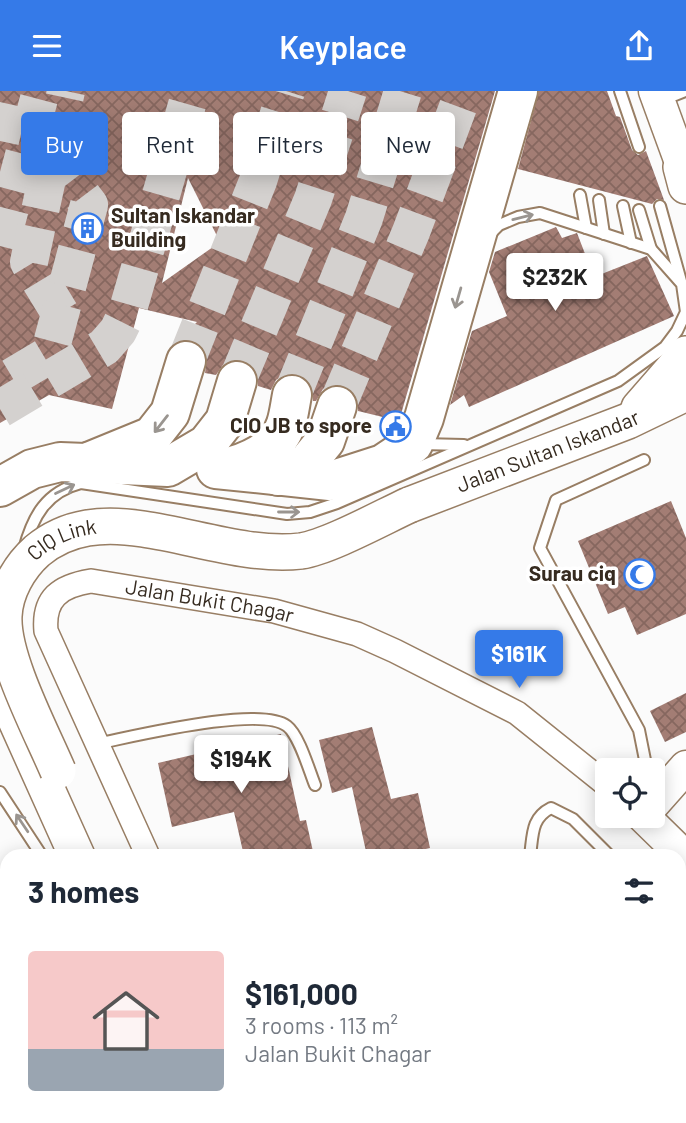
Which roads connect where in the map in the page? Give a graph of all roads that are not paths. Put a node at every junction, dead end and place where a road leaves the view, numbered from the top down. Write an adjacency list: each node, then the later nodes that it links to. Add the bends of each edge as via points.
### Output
1 (518, 91): 15 (highway)
2 (620, 91): 5 (lane)
3 (672, 92): 4 (main road); 6 (main road)
4 (686, 126)
5 (639, 147)
6 (678, 184): 16 (lane)
7 (580, 195): 11 (lane)
8 (599, 200): 12 (lane)
9 (623, 206): 13 (lane)
10 (639, 210): 14 (lane)
11 (586, 228): 12 (lane); 15 (lane, one-way to 11, via 499,225 518,217 540,213)
12 (604, 234): 13 (lane)
13 (631, 243): 14 (lane)
14 (651, 249): 16 (lane)
15 (471, 255): 24 (highway, one-way to 24)
16 (682, 284): 25 (lane, via 686,312 665,347 618,381)
17 (686, 354): 23 (main road)
18 (186, 361): 27 (highway, one-way to 27, via 170,412 152,436)
19 (237, 381): 28 (highway, via 225,421 207,444)
20 (686, 393): 23 (main road, Jalan Sultan Iskandar)
21 (292, 395): 29 (highway, via 286,427 268,449 242,464)
22 (337, 407): 30 (highway, via 325,441 307,463)
23 (628, 421): 32 (main road, Jalan Sultan Iskandar)
24 (412, 445): 25 (lane); 30 (highway, via 383,464 330,481)
25 (471, 445): 34 (lane, one-way to 25, via 31,523 52,495 65,487 81,483 287,514 310,512)
26 (644, 460): 37 (lane, via 556,500 540,548 639,730)
27 (86, 463): 28 (highway); 31 (highway, via 60,462 32,469)
28 (168, 467): 29 (highway)
29 (216, 469): 30 (highway)
30 (278, 476)
31 (0, 487)
32 (409, 505): 33 (main road, via 369,510 292,534 135,510 77,507 32,528); 40 (main road, CIQ Link, bridge, via 303,551 263,551 118,526 82,528 46,544 18,573 4,616 17,677)
33 (0, 568)
34 (0, 636)
35 (0, 685): 40 (main road)
36 (95, 744): 39 (street, Jalan Bukit Chagar, via 46,631 45,617 49,603 60,592 74,583 90,581 274,611 357,635 517,713); 41 (lane, via 231,719 283,724 291,728); 49 (street, Jalan Bukit Chagar)
37 (645, 758)
38 (686, 767): 42 (main road)
39 (595, 775)
40 (52, 779): 47 (main road); 48 (main road, CIQ Link)
41 (315, 785)
42 (665, 791)
43 (0, 792): 46 (lane, one-way to 43)
44 (662, 828): 45 (main road)
45 (680, 840)
46 (37, 849)
47 (74, 849)
48 (91, 849)
49 (145, 849)
50 (531, 849): 51 (lane, via 534,821 551,808 573,819)
51 (603, 849)

